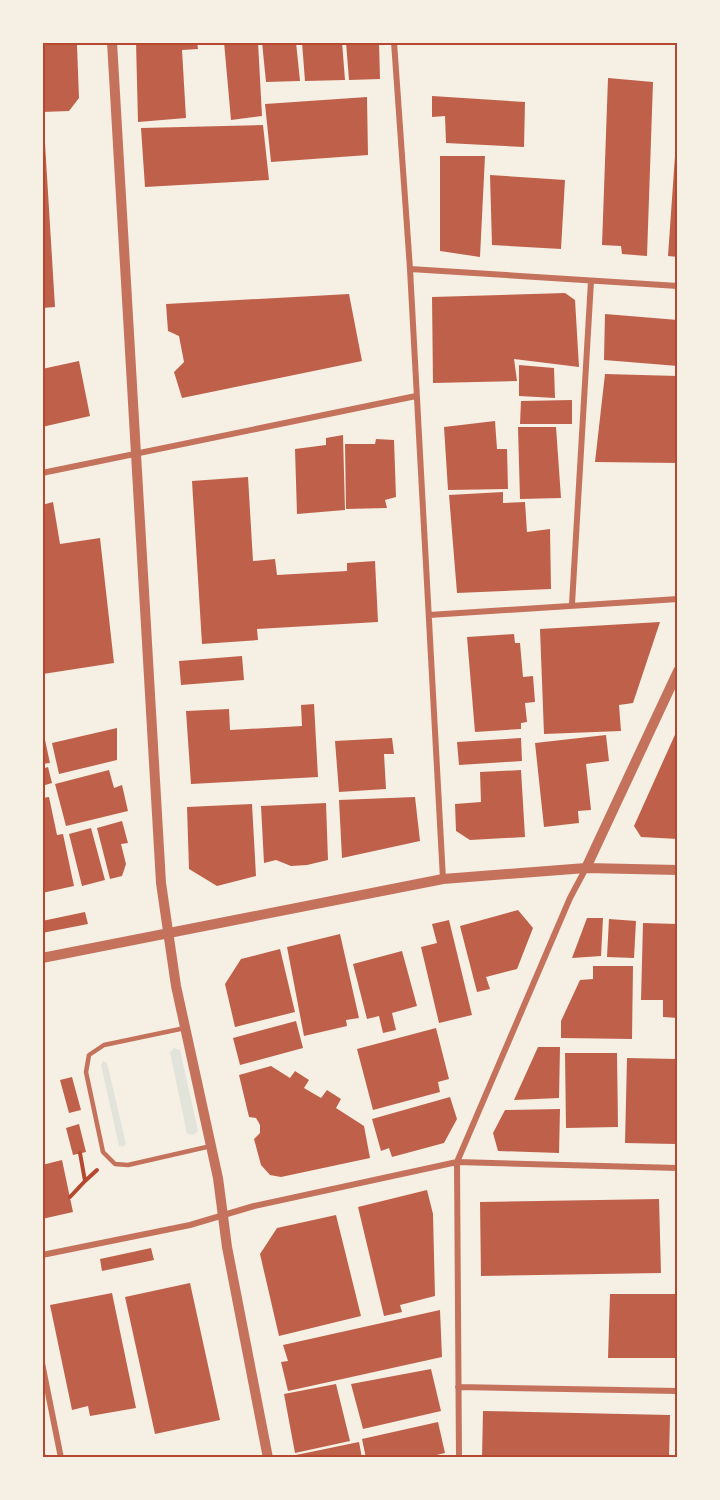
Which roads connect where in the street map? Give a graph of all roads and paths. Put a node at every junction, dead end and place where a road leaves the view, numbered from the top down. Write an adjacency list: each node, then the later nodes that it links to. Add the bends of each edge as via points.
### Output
1 (112, 42): 7 (street)
2 (394, 42): 3 (street)
3 (410, 269): 4 (street); 6 (street)
4 (591, 281): 5 (street); 10 (street)
5 (678, 286)
6 (416, 396): 7 (street); 11 (street)
7 (135, 453): 8 (street); 16 (street)
8 (42, 473)
9 (678, 599): 10 (street)
10 (572, 604): 11 (street)
11 (429, 615): 15 (street)
12 (678, 671): 13 (street)
13 (586, 868): 14 (street); 15 (street); 21 (street)
14 (678, 870)
15 (443, 879): 16 (street)
16 (166, 933): 17 (street); 18 (street)
17 (42, 957)
18 (185, 1028): 19 (street); 19 (lane, via 104,1045 89,1055 86,1072 103,1152 115,1164 128,1165)
19 (211, 1146): 26 (street)
20 (80, 1153): 24 (path)
21 (457, 1162): 22 (street); 26 (street); 29 (street)
22 (678, 1168)
23 (97, 1169): 24 (path)
24 (85, 1181): 25 (path)
25 (70, 1197)
26 (221, 1215): 27 (street); 32 (street)
27 (42, 1255)
28 (42, 1363): 31 (street)
29 (458, 1387): 30 (street); 33 (street)
30 (678, 1391)
31 (61, 1458)
32 (268, 1458)
33 (459, 1458)

